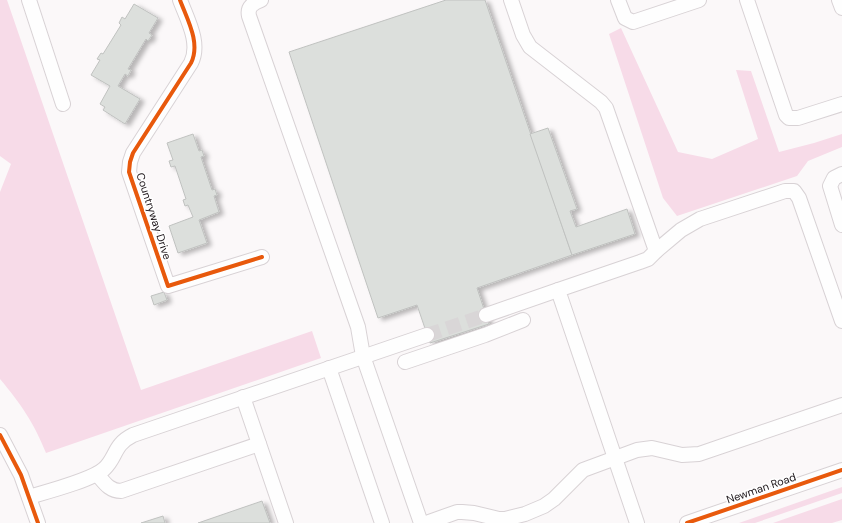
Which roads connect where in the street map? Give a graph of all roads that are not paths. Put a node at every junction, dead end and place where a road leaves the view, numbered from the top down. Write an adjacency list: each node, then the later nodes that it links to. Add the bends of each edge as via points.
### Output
1 (28, 0): 10 (street)
2 (180, 0): 15 (street, Countryway Drive, via 195,53 133,153 129,172 168,286)
3 (261, 0): 21 (street, via 249,8 249,16 358,327)
4 (511, 0): 14 (street, via 523,36 530,48 606,108)
5 (618, 0): 6 (street, via 625,18 637,22)
6 (699, 0)
7 (747, 0): 11 (street, via 786,115 798,118)
8 (839, 0): 9 (street)
9 (842, 8)
10 (63, 104)
11 (842, 104)
12 (842, 174): 13 (street, via 834,178 830,186)
13 (842, 222)
14 (656, 251): 16 (street, via 648,259); 19 (street, via 681,230 700,219 785,191 794,191 800,198)
15 (262, 257)
16 (558, 290): 17 (street); 28 (street)
17 (486, 315)
18 (524, 320): 22 (street)
19 (842, 321)
20 (427, 335): 21 (street)
21 (363, 356): 23 (street); 35 (street)
22 (405, 362)
23 (329, 368): 24 (street); 34 (street)
24 (243, 397): 27 (street); 30 (street, via 133,435 121,443 108,465)
25 (842, 405): 28 (street, via 699,454 682,455 652,448 637,450)
26 (0, 435): 31 (street, via 21,475)
27 (259, 444): 30 (street, via 121,491 109,487); 33 (street)
28 (616, 458): 36 (street, via 583,470 554,499 525,514 499,519 474,512 456,512); 37 (street)
29 (842, 470): 38 (street, Newman Road)
30 (97, 474): 31 (street)
31 (29, 497): 32 (street)
32 (38, 523)
33 (286, 523)
34 (382, 523)
35 (421, 523)
36 (426, 523)
37 (637, 523)
38 (686, 523)

